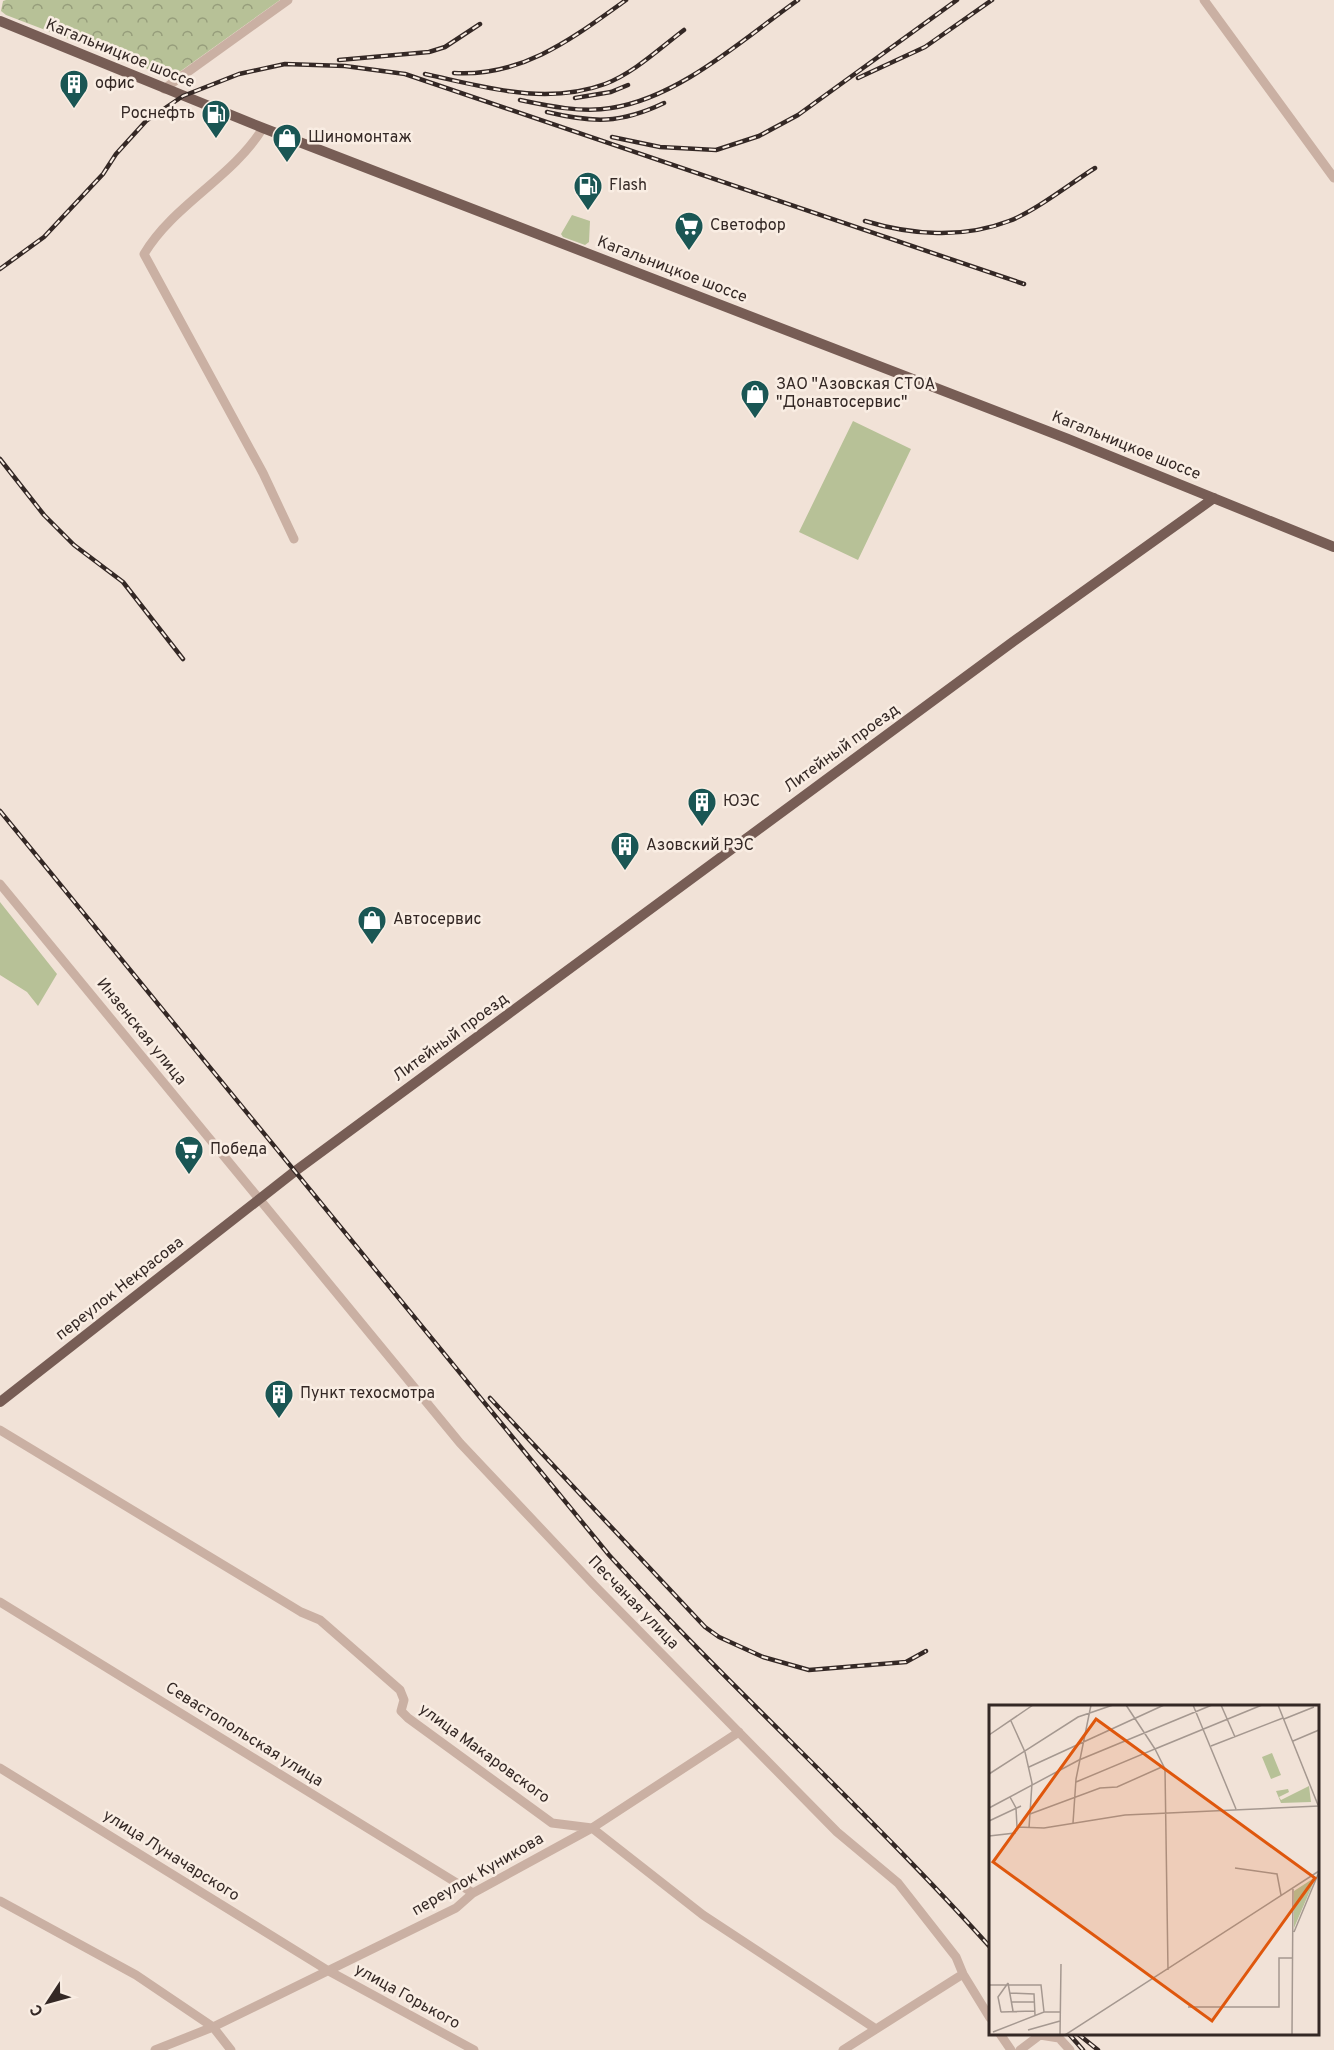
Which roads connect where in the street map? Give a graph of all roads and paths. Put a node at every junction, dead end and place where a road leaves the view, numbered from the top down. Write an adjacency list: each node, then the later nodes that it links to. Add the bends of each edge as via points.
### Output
1 (288, 0): 4 (street)
2 (1204, 0): 6 (street)
3 (0, 21): 4 (main road, Кагальницкое шоссе)
4 (164, 88): 5 (main road, Кагальницкое шоссе)
5 (263, 128): 7 (main road, Кагальницкое шоссе); 8 (street, via 236,163 157,232 144,254 263,472)
6 (1334, 178)
7 (1215, 498): 9 (main road, Кагальницкое шоссе); 11 (main road, Литейный проезд, via 1014,641)
8 (294, 539)
9 (1334, 548)
10 (0, 884): 11 (street, Инзенская улица)
11 (259, 1200): 12 (main road, переулок Некрасова); 15 (street, Песчаная улица, via 460,1443)
12 (0, 1402)
13 (0, 1430): 17 (street, улица Макаровского, via 320,1620 400,1690 404,1700 401,1711 408,1718 552,1823)
14 (0, 1602): 18 (street, Севастопольская улица)
15 (739, 1732): 17 (street, переулок Куникова); 21 (street, Песчаная улица, via 837,1832 898,1883 956,1957)
16 (0, 1768): 20 (street, улица Луначарского)
17 (592, 1828): 18 (street, переулок Куникова); 24 (street, via 703,1915)
18 (473, 1893): 20 (street, переулок Куникова, via 456,1908)
19 (0, 1901): 23 (street, via 136,1974)
20 (327, 1970): 23 (street, переулок Куникова); 28 (street, улица Горького)
21 (963, 1974): 22 (street, Песчаная улица); 24 (street)
22 (989, 2016)
23 (213, 2027): 26 (street, переулок Куникова); 27 (street)
24 (876, 2029): 29 (street)
25 (1001, 2035): 30 (street)
26 (154, 2050)
27 (231, 2050)
28 (474, 2050)
29 (843, 2050)
30 (1011, 2050)
31 (1020, 2050): 32 (street, via 1040,2035 1059,2038)
32 (1070, 2050)

